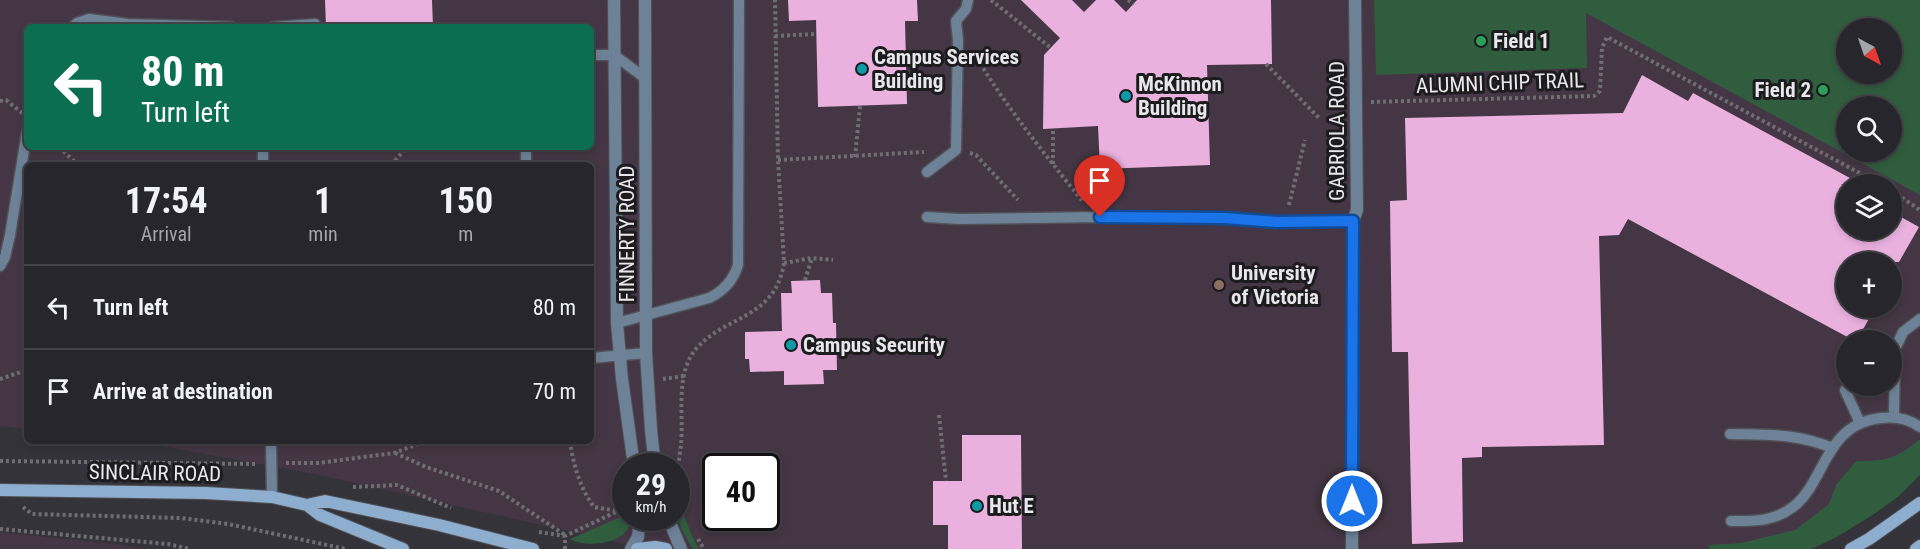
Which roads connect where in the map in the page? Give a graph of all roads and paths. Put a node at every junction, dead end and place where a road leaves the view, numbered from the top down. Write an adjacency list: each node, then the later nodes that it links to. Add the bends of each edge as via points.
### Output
1 (614, 0): 17 (street, FINNERTY ROAD)
2 (645, 0): 19 (street, FINNERTY ROAD)
3 (739, 0): 49 (lane, via 738,265 719,293)
4 (775, 0): 13 (path)
5 (968, 0): 30 (lane, via 956,21)
6 (991, 0): 15 (path)
7 (1128, 0): 9 (path)
8 (1355, 0): 21 (street, GABRIOLA ROAD)
9 (1134, 4)
10 (76, 24): 11 (lane, via 89,19)
11 (128, 24)
12 (816, 34): 13 (path)
13 (774, 36): 31 (path, via 778,160)
14 (972, 48): 34 (path, via 987,75)
15 (1051, 48)
16 (594, 55): 17 (lane)
17 (614, 55): 19 (lane); 51 (street, FINNERTY ROAD)
18 (1266, 64): 24 (path)
19 (645, 78): 49 (street, FINNERTY ROAD)
20 (0, 101): 23 (path, via 6,100)
21 (1357, 103): 36 (path, ALUMNI CHIP TRAIL, via 1594,96 1600,91 1602,48 1607,37); 43 (street, GABRIOLA ROAD, via 1358,210)
22 (860, 106): 31 (path)
23 (24, 115)
24 (1320, 119)
25 (1053, 128): 34 (path)
26 (1305, 140): 40 (path)
27 (24, 150): 47 (lane, via 10,235)
28 (62, 150): 32 (path)
29 (404, 150): 33 (path)
30 (956, 150): 31 (path); 35 (lane); 38 (path, via 976,155)
31 (855, 157)
32 (75, 162)
33 (394, 162)
34 (1053, 164): 39 (path)
35 (927, 172)
36 (1861, 174)
37 (1902, 198): 41 (path)
38 (1018, 200)
39 (1086, 205)
40 (1289, 205)
41 (1920, 210)
42 (927, 217): 43 (lane)
43 (1353, 221): 98 (street, GABRIOLA ROAD)
44 (812, 258): 45 (path); 46 (path); 48 (path)
45 (832, 260)
46 (784, 263)
47 (0, 266)
48 (805, 280)
49 (646, 315): 51 (lane); 52 (street, FINNERTY ROAD)
50 (1920, 318): 60 (lane, via 1903,332 1895,350)
51 (617, 323): 53 (street, FINNERTY ROAD)
52 (646, 353): 53 (lane); 70 (street, FINNERTY ROAD)
53 (620, 356): 54 (lane); 69 (street, FINNERTY ROAD)
54 (594, 358)
55 (24, 371): 57 (path)
56 (684, 376): 71 (path)
57 (0, 379)
58 (1848, 396): 61 (lane)
59 (939, 415): 74 (path)
60 (1894, 417): 61 (lane); 62 (lane)
61 (1860, 423): 67 (lane)
62 (1920, 428)
63 (1730, 434): 67 (lane, via 1787,435)
64 (271, 444): 73 (lane)
65 (418, 444): 68 (path)
66 (570, 444): 79 (path, via 573,465 589,500 594,507)
67 (1833, 448): 81 (lane, via 1794,506 1762,521)
68 (394, 453): 73 (path, via 318,463); 86 (path, via 499,490)
69 (632, 453)
70 (654, 453)
71 (680, 453)
72 (0, 461): 73 (path)
73 (271, 463): 76 (lane)
74 (946, 481)
75 (1, 490): 76 (main road, SINCLAIR ROAD); 89 (path, via 32,514 181,518)
76 (272, 497): 78 (main road, SINCLAIR ROAD)
77 (1920, 503): 99 (main road)
78 (307, 505): 90 (main road, SINCLAIR ROAD, via 320,515); 91 (main road, SINCLAIR ROAD, via 325,501)
79 (612, 510)
80 (612, 514): 86 (path)
81 (1731, 521)
82 (0, 529): 88 (path)
83 (639, 531): 93 (street)
84 (673, 531): 96 (street)
85 (694, 532): 97 (path)
86 (565, 536): 92 (path)
87 (1920, 546): 100 (main road)
88 (189, 549)
89 (346, 549)
90 (403, 549)
91 (533, 549)
92 (565, 549)
93 (631, 549)
94 (637, 549): 95 (main road)
95 (666, 549)
96 (681, 549)
97 (704, 549)
98 (1352, 549)
99 (1851, 549)
100 (1916, 549)

